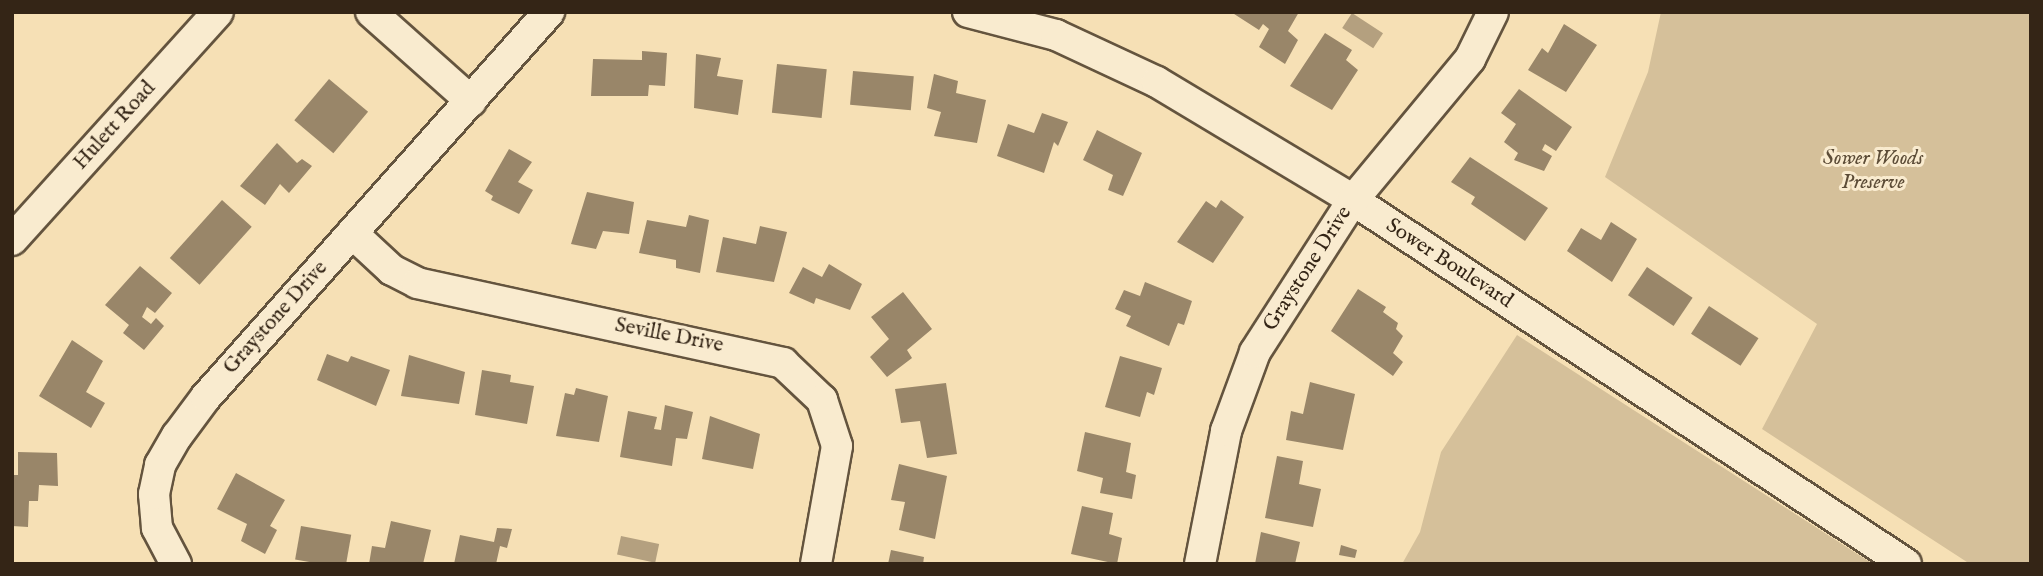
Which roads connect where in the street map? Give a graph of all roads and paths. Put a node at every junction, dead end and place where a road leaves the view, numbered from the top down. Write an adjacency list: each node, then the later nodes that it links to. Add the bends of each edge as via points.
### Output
1 (218, 12): 9 (street, Hulett Road)
2 (371, 12): 6 (street)
3 (549, 12): 6 (street)
4 (968, 12): 7 (street, Sower Boulevard, via 1056,35 1157,82)
5 (1493, 12): 7 (street, Graystone Drive, via 1470,59)
6 (471, 100): 8 (street, Graystone Drive)
7 (1353, 200): 12 (street, Graystone Drive, via 1255,352 1226,431); 13 (street, Sower Boulevard)
8 (352, 233): 10 (street, Graystone Drive, via 206,397 160,466 154,494 157,528); 11 (street, Seville Drive, via 392,270 417,283 783,363 822,400 837,446)
9 (12, 240)
10 (176, 564)
11 (816, 564)
12 (1200, 564)
13 (1906, 564)

